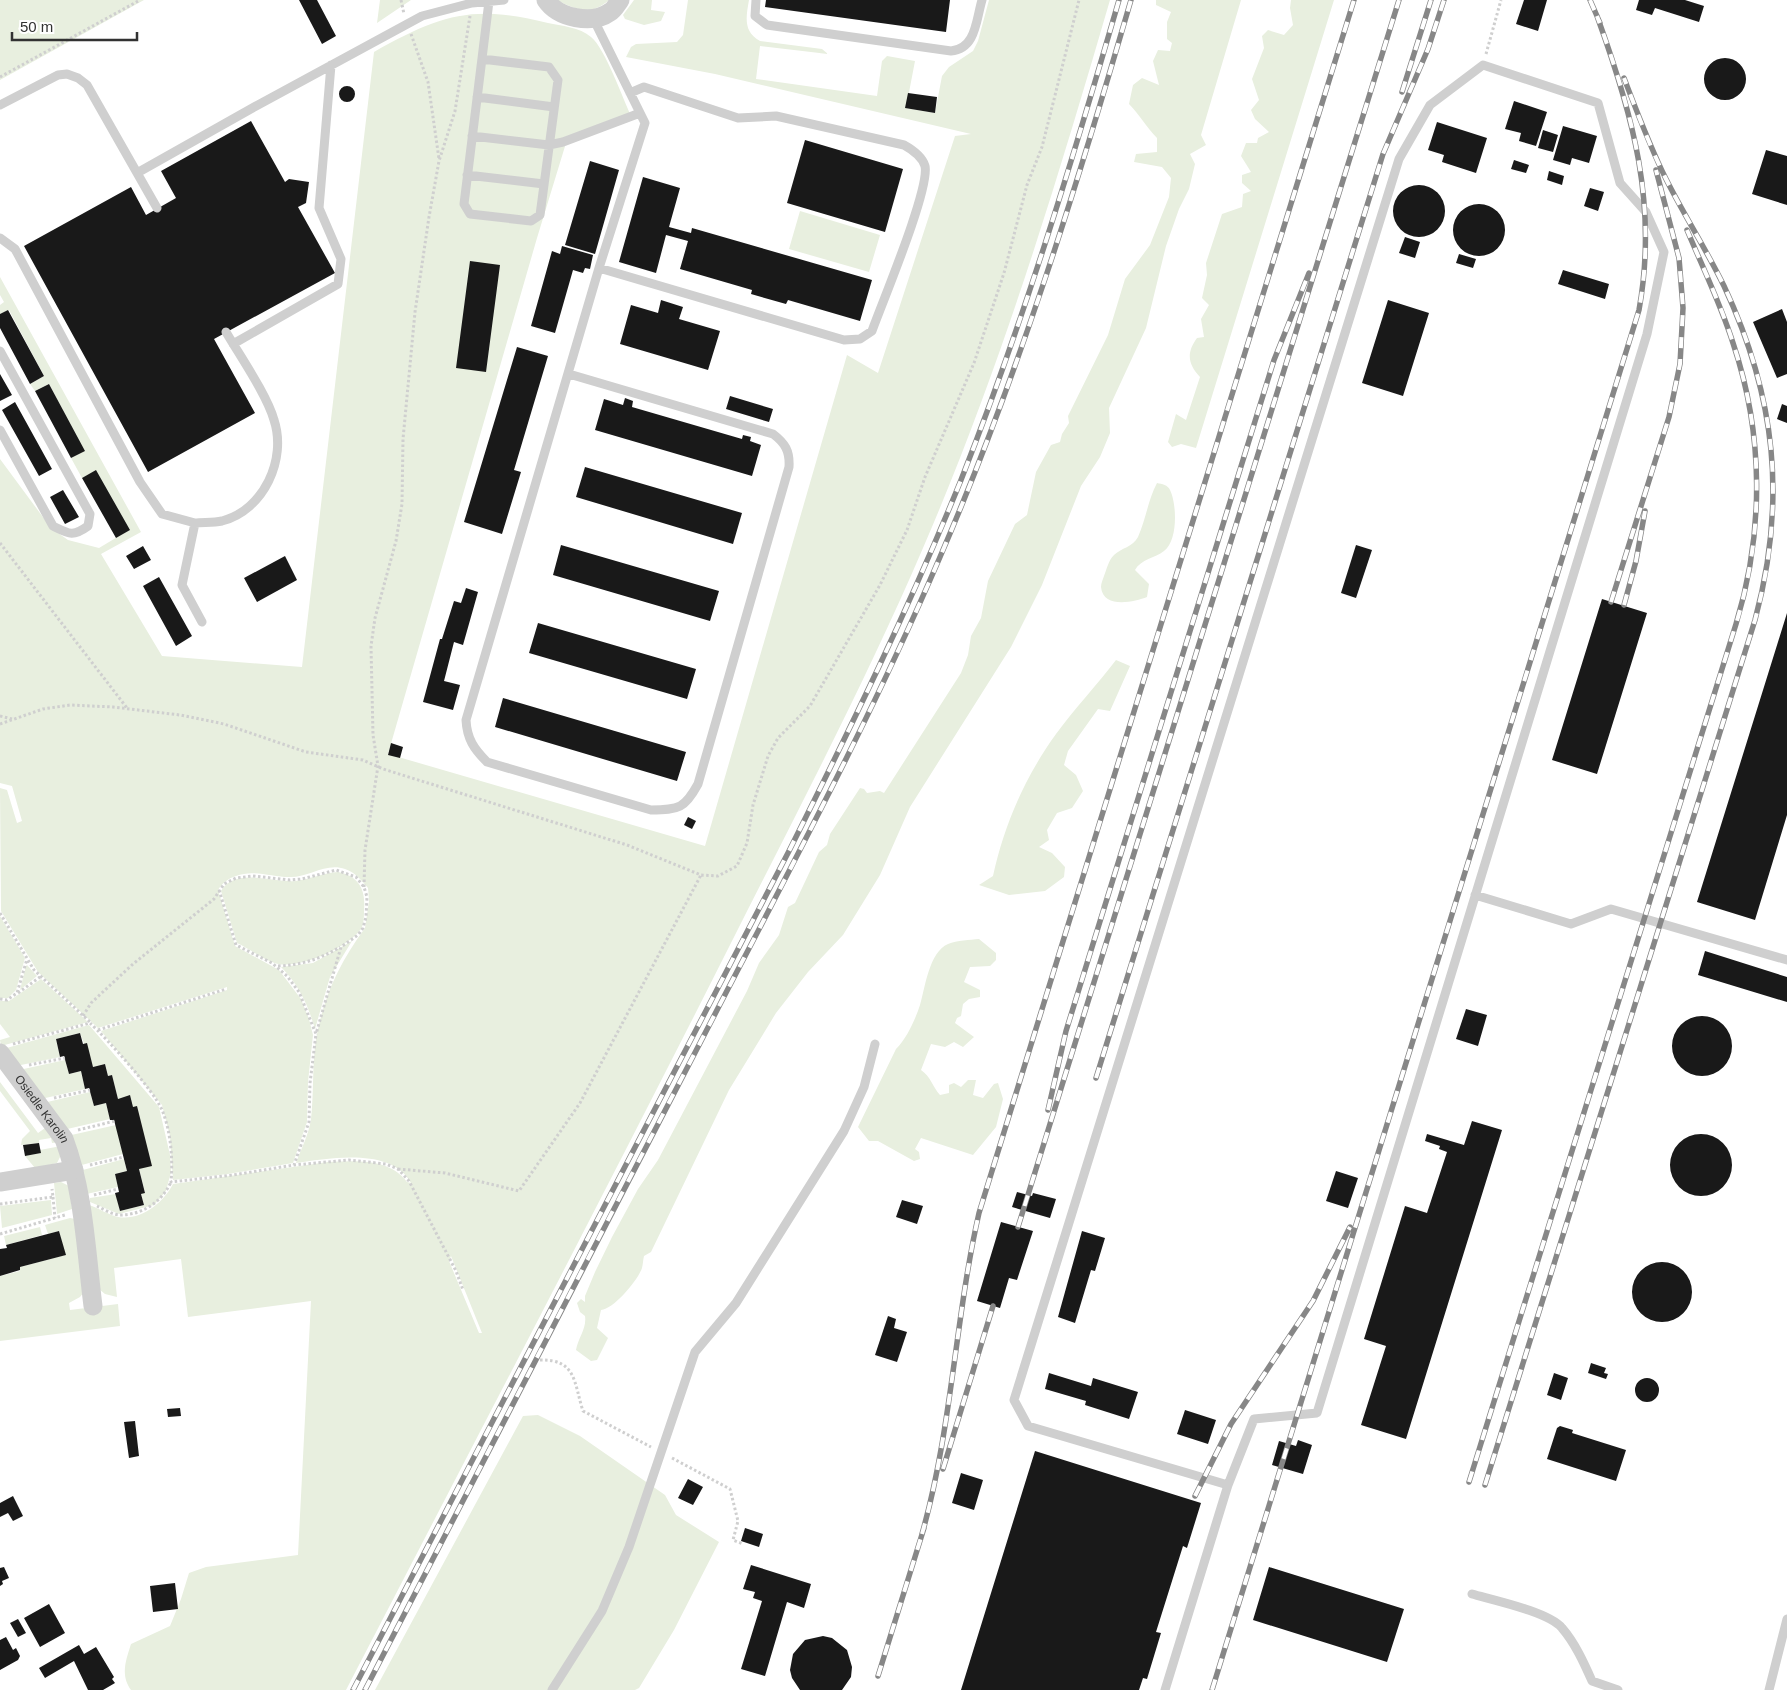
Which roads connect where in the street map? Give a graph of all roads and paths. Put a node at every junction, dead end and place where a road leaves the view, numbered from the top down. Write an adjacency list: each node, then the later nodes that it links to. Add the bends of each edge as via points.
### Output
1 (140, 0): 16 (path)
2 (504, 0): 8 (lane)
3 (546, 0): 11 (street, via 559,12 574,18)
4 (620, 0): 11 (street, via 610,12)
5 (756, 0): 6 (lane, via 755,16 767,25 951,50 961,50 968,44)
6 (982, 0)
7 (1080, 0): 44 (path, via 1042,147 1027,185 986,328 925,477 907,530 880,585 810,706 778,738 768,756 753,805 747,843 737,866 718,876)
8 (489, 1): 10 (lane); 13 (lane)
9 (1500, 1): 15 (path)
10 (472, 3): 12 (lane, via 422,16); 24 (path, via 455,111)
11 (593, 18): 17 (lane)
12 (407, 24): 14 (lane); 24 (path, via 428,82)
13 (482, 59): 18 (lane); 20 (lane, via 549,67 558,80)
14 (331, 65): 25 (lane); 32 (lane, via 319,208 341,258 338,284)
15 (1483, 65): 47 (lane, via 1598,102 1620,183 1646,212 1664,252 1647,334); 87 (lane, via 1430,105 1399,160 1014,1400 1028,1426)
16 (0, 77)
17 (630, 93): 21 (lane); 30 (lane, via 644,87 738,118 776,116 904,145 915,151 926,174 872,331 860,339 844,340)
18 (477, 98): 20 (lane); 22 (lane)
19 (0, 105): 25 (lane, via 58,75 78,78 94,96)
20 (554, 107): 23 (lane)
21 (640, 113): 23 (lane); 30 (lane, via 644,123)
22 (472, 136): 23 (lane); 26 (lane)
23 (549, 145): 27 (lane)
24 (439, 161): 43 (path, via 415,312 403,439 402,504 371,646 373,735)
25 (137, 174): 28 (lane)
26 (467, 175): 27 (lane); 27 (lane, via 464,204 470,214 531,221 540,214)
27 (544, 184)
28 (157, 208)
29 (0, 238): 36 (lane, via 15,249 140,482 162,514)
30 (599, 268): 34 (lane)
31 (226, 332): 32 (lane)
32 (233, 344): 36 (lane, via 275,420 279,450 268,485 249,507 222,521)
33 (0, 351): 35 (lane, via 90,514 88,526 77,534 53,526)
34 (569, 374): 34 (lane, via 773,434 784,442 790,456 698,784 688,802 670,810 651,810 487,762 474,750 467,735 466,720)
35 (0, 430)
36 (195, 523): 38 (lane, via 182,585)
37 (0, 543): 39 (path)
38 (202, 622)
39 (127, 708): 41 (path, via 70,705); 43 (path, via 205,719 306,752 340,755)
40 (0, 716): 41 (path)
41 (12, 719): 42 (path)
42 (0, 724)
43 (378, 766): 44 (path, via 627,845); 45 (path, via 365,850)
44 (701, 875): 71 (path, via 580,1103 519,1191 445,1173)
45 (364, 887): 46 (path, via 356,877 336,870 296,879 236,878); 49 (path, via 368,897 363,928)
46 (219, 890): 52 (path, via 236,945); 57 (path, via 199,913 91,1003)
47 (1475, 895): 51 (lane, via 1571,924 1611,909); 87 (lane, via 1317,1413 1254,1419)
48 (0, 913): 50 (path)
49 (341, 947): 52 (path, via 312,962); 60 (path)
50 (27, 959): 53 (path); 55 (path)
51 (1787, 960)
52 (278, 966): 60 (path, via 299,992)
53 (40, 977): 55 (path); 57 (path)
54 (226, 989): 59 (path)
55 (17, 993): 56 (path, via 7,1000)
56 (0, 999)
57 (82, 1016): 58 (path)
58 (90, 1023): 59 (path); 62 (path)
59 (98, 1030): 75 (path, via 163,1111 172,1158)
60 (316, 1034): 70 (path, via 309,1122)
61 (875, 1044): 86 (lane, via 864,1087 844,1132 736,1303 695,1352)
62 (4, 1050): 64 (street, Osiedle Karolin)
63 (65, 1058): 64 (path)
64 (11, 1069): 66 (street, Osiedle Karolin)
65 (90, 1090): 66 (path)
66 (37, 1103): 68 (street, Osiedle Karolin)
67 (115, 1122): 68 (path)
68 (60, 1135): 72 (street, Osiedle Karolin)
69 (124, 1157): 72 (path)
70 (294, 1164): 71 (path, via 371,1160); 75 (path, via 233,1176)
71 (398, 1169): 83 (path, via 408,1181)
72 (74, 1170): 73 (street); 79 (street, Osiedle Karolin)
73 (50, 1174): 74 (street); 77 (path)
74 (0, 1182)
75 (172, 1182): 79 (path, via 156,1204 119,1215)
76 (118, 1189): 79 (path, via 85,1197)
77 (53, 1197): 78 (path); 80 (path)
78 (0, 1204)
79 (81, 1204): 80 (path); 84 (street, Osiedle Karolin)
80 (55, 1218): 82 (path)
81 (0, 1229): 82 (path)
82 (1, 1234)
83 (463, 1290)
84 (93, 1306)
85 (540, 1360): 86 (path, via 556,1360 566,1365 577,1386 584,1411)
86 (661, 1452): 88 (path, via 730,1490 738,1521 733,1540); 91 (lane, via 629,1547 602,1611)
87 (1228, 1485): 92 (lane)
88 (743, 1544)
89 (1472, 1594): 93 (lane, via 1536,1613 1561,1626 1578,1651 1592,1681)
90 (1787, 1619): 94 (lane)
91 (552, 1690)
92 (1165, 1690)
93 (1618, 1690)
94 (1769, 1690)

